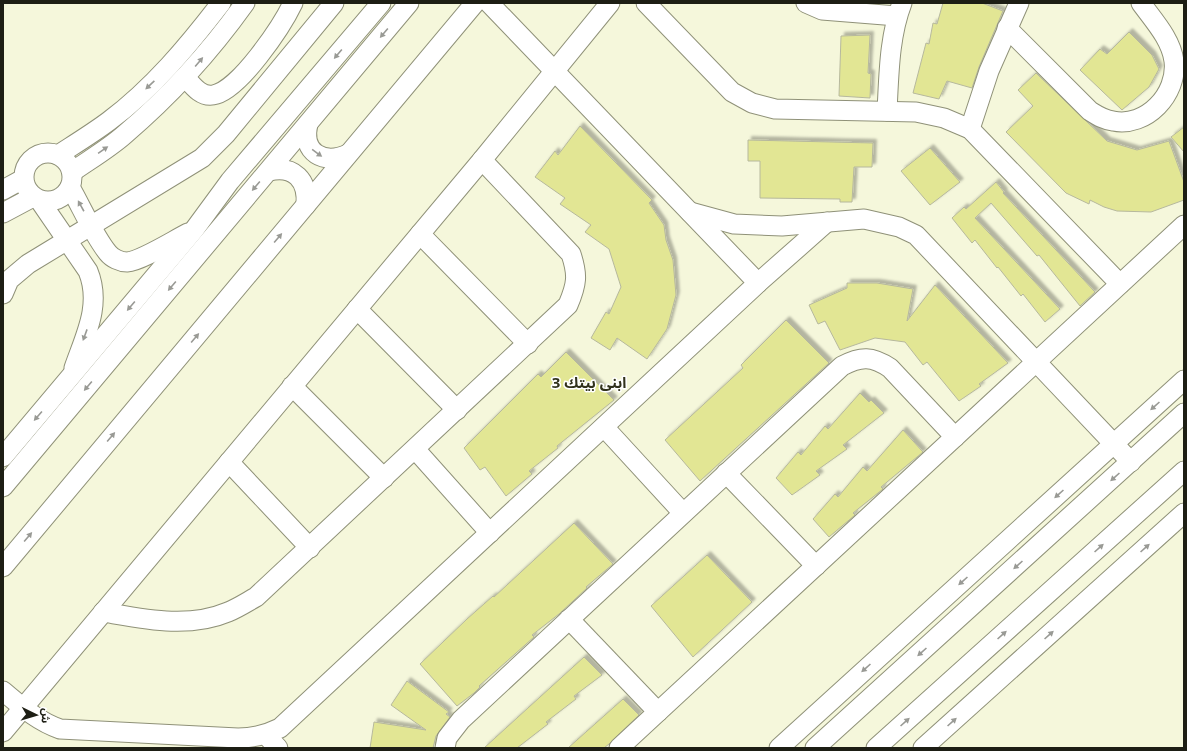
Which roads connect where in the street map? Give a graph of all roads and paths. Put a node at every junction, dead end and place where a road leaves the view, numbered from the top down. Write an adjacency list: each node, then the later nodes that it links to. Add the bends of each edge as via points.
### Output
1 (221, 3): 19 (street, one-way to 19, via 191,42 152,84)
2 (245, 3): 17 (street, one-way to 2, via 221,37)
3 (293, 3): 17 (street, via 269,44 223,92 212,95 201,93)
4 (334, 3): 37 (street, via 213,148 191,166)
5 (381, 3): 29 (street, one-way to 29)
6 (409, 3): 20 (street, one-way to 20)
7 (475, 3): 23 (street)
8 (489, 3): 16 (street)
9 (610, 3): 16 (street)
10 (646, 3): 18 (street, via 732,92 752,103 775,109)
11 (806, 3): 14 (street, via 822,10)
12 (1019, 3): 15 (street)
13 (1141, 3): 15 (street, via 1165,36 1171,49 1173,77 1162,102 1152,111 1127,122 1114,122 1090,111)
14 (899, 10): 18 (street, via 890,64)
15 (1007, 28): 21 (street, via 989,71)
16 (554, 71): 25 (street); 33 (street)
17 (186, 78): 22 (street)
18 (887, 111): 21 (street, via 916,112 944,118)
19 (109, 120): 22 (street); 24 (street)
20 (308, 124): 23 (street, one-way to 23, via 307,141 317,154 332,159); 26 (street)
21 (970, 129): 45 (street)
22 (123, 136): 28 (street, one-way to 22)
23 (348, 154): 32 (street)
24 (58, 155): 27 (street, via 44,153 31,159); 28 (street, via 64,159)
25 (482, 160): 39 (street); 48 (street, via 560,240 571,254 576,271 576,288 568,305)
26 (269, 171): 32 (street, via 286,170 294,173 305,187); 41 (street, one-way to 41)
27 (23, 179): 30 (street); 31 (street, via 26,189)
28 (71, 179): 31 (street, via 61,198 47,202); 37 (street, one-way to 28)
29 (230, 181): 38 (street); 41 (street)
30 (3, 190)
31 (37, 199): 34 (street); 40 (street)
32 (306, 205): 71 (street, one-way to 32)
33 (690, 212): 35 (street, via 734,224 782,226); 44 (street)
34 (3, 213)
35 (827, 222): 44 (street); 49 (street, via 864,219 900,227 916,235)
36 (1184, 225): 45 (street)
37 (92, 226): 40 (street); 42 (street, via 109,254)
38 (194, 230): 42 (street, via 137,259 127,262); 50 (street, one-way to 50)
39 (420, 234): 47 (street); 48 (street)
40 (68, 240): 43 (street); 46 (street, via 17,272 9,280)
41 (204, 248): 65 (street, one-way to 65)
42 (117, 260): 43 (street)
43 (92, 281): 50 (street, one-way to 50, via 93,314)
44 (758, 283): 55 (street)
45 (1120, 284): 49 (street)
46 (3, 294)
47 (357, 309): 52 (street); 53 (street)
48 (528, 344): 53 (street)
49 (1036, 362): 56 (street); 57 (street)
50 (69, 380): 59 (street, one-way to 59)
51 (1184, 380): 57 (street, one-way to 57)
52 (292, 386): 60 (street); 64 (street)
53 (457, 410): 58 (street)
54 (1184, 413): 61 (street)
55 (604, 426): 66 (street); 68 (street)
56 (955, 437): 63 (street, via 890,368 879,361 866,358 853,360 842,366); 70 (street)
57 (1114, 444): 61 (street); 81 (street, one-way to 81)
58 (415, 450): 64 (street); 68 (street)
59 (3, 457)
60 (229, 462): 69 (street); 72 (street)
61 (1131, 462): 82 (street, one-way to 82)
62 (1184, 471): 83 (street, one-way to 62)
63 (726, 473): 66 (street); 70 (street)
64 (384, 478): 69 (street)
65 (3, 487)
66 (683, 513): 73 (street)
67 (1184, 513): 84 (street, one-way to 67)
68 (490, 533): 78 (street, via 280,728)
69 (310, 548): 72 (street, via 256,598 227,612 196,621 163,622)
70 (816, 566): 76 (street)
71 (3, 567)
72 (103, 612): 75 (street)
73 (569, 619): 76 (street); 79 (street, via 461,720 447,738)
74 (3, 691): 75 (street)
75 (23, 708): 77 (street); 78 (street, via 46,724 60,729)
76 (658, 712): 80 (street)
77 (3, 732)
78 (272, 741)
79 (445, 748)
80 (619, 748)
81 (779, 748)
82 (815, 748)
83 (876, 748)
84 (923, 748)

